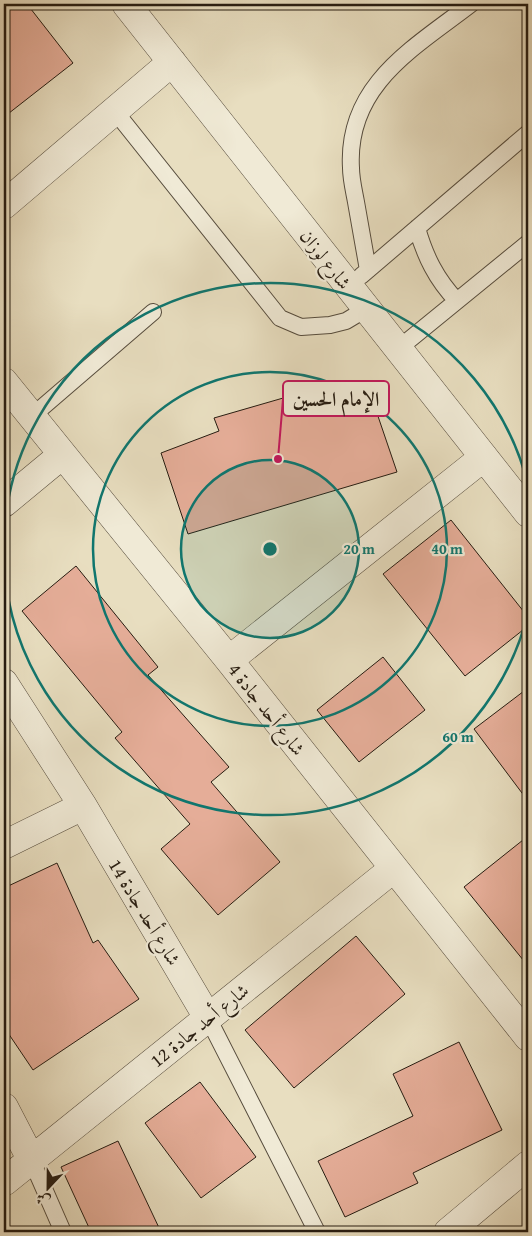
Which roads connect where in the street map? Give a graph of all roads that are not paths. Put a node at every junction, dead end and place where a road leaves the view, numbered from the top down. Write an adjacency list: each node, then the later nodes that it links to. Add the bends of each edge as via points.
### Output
1 (126, 4): 3 (street, شارع لوزان)
2 (471, 4): 9 (lane, via 386,72 362,107 351,148)
3 (172, 62): 4 (street); 9 (street, شارع لوزان)
4 (114, 110): 6 (street); 11 (lane, via 280,318 301,327 330,325 346,321)
5 (528, 133): 7 (lane)
6 (4, 205)
7 (417, 228): 9 (lane); 10 (lane, via 434,272)
8 (528, 243): 10 (lane)
9 (358, 278): 11 (street, شارع لوزان)
10 (457, 301): 13 (lane)
11 (366, 309): 13 (street, شارع لوزان)
12 (154, 312): 15 (lane)
13 (398, 349): 17 (street, شارع لوزان)
14 (4, 382): 15 (street, شارع أحد جادة 4)
15 (31, 417): 16 (street, شارع أحد جادة 4)
16 (62, 455): 18 (street); 20 (street, شارع أحد جادة 4)
17 (484, 457): 19 (street, شارع لوزان); 20 (street)
18 (4, 503)
19 (528, 513)
20 (229, 660): 24 (street, شارع أحد جادة 4)
21 (4, 684): 22 (street, شارع أحد جادة 14)
22 (82, 806): 23 (street); 25 (street, شارع أحد جادة 14)
23 (4, 845)
24 (393, 869): 25 (street, شارع أحد جادة 12); 26 (street, شارع أحد جادة 4)
25 (208, 1018): 28 (street, شارع أحد جادة 12); 32 (lane)
26 (528, 1037)
27 (4, 1107): 28 (street)
28 (31, 1160): 30 (street, شارع أحد جادة 12); 31 (lane)
29 (528, 1165): 33 (street)
30 (4, 1182)
31 (63, 1232)
32 (317, 1232)
33 (448, 1232)

